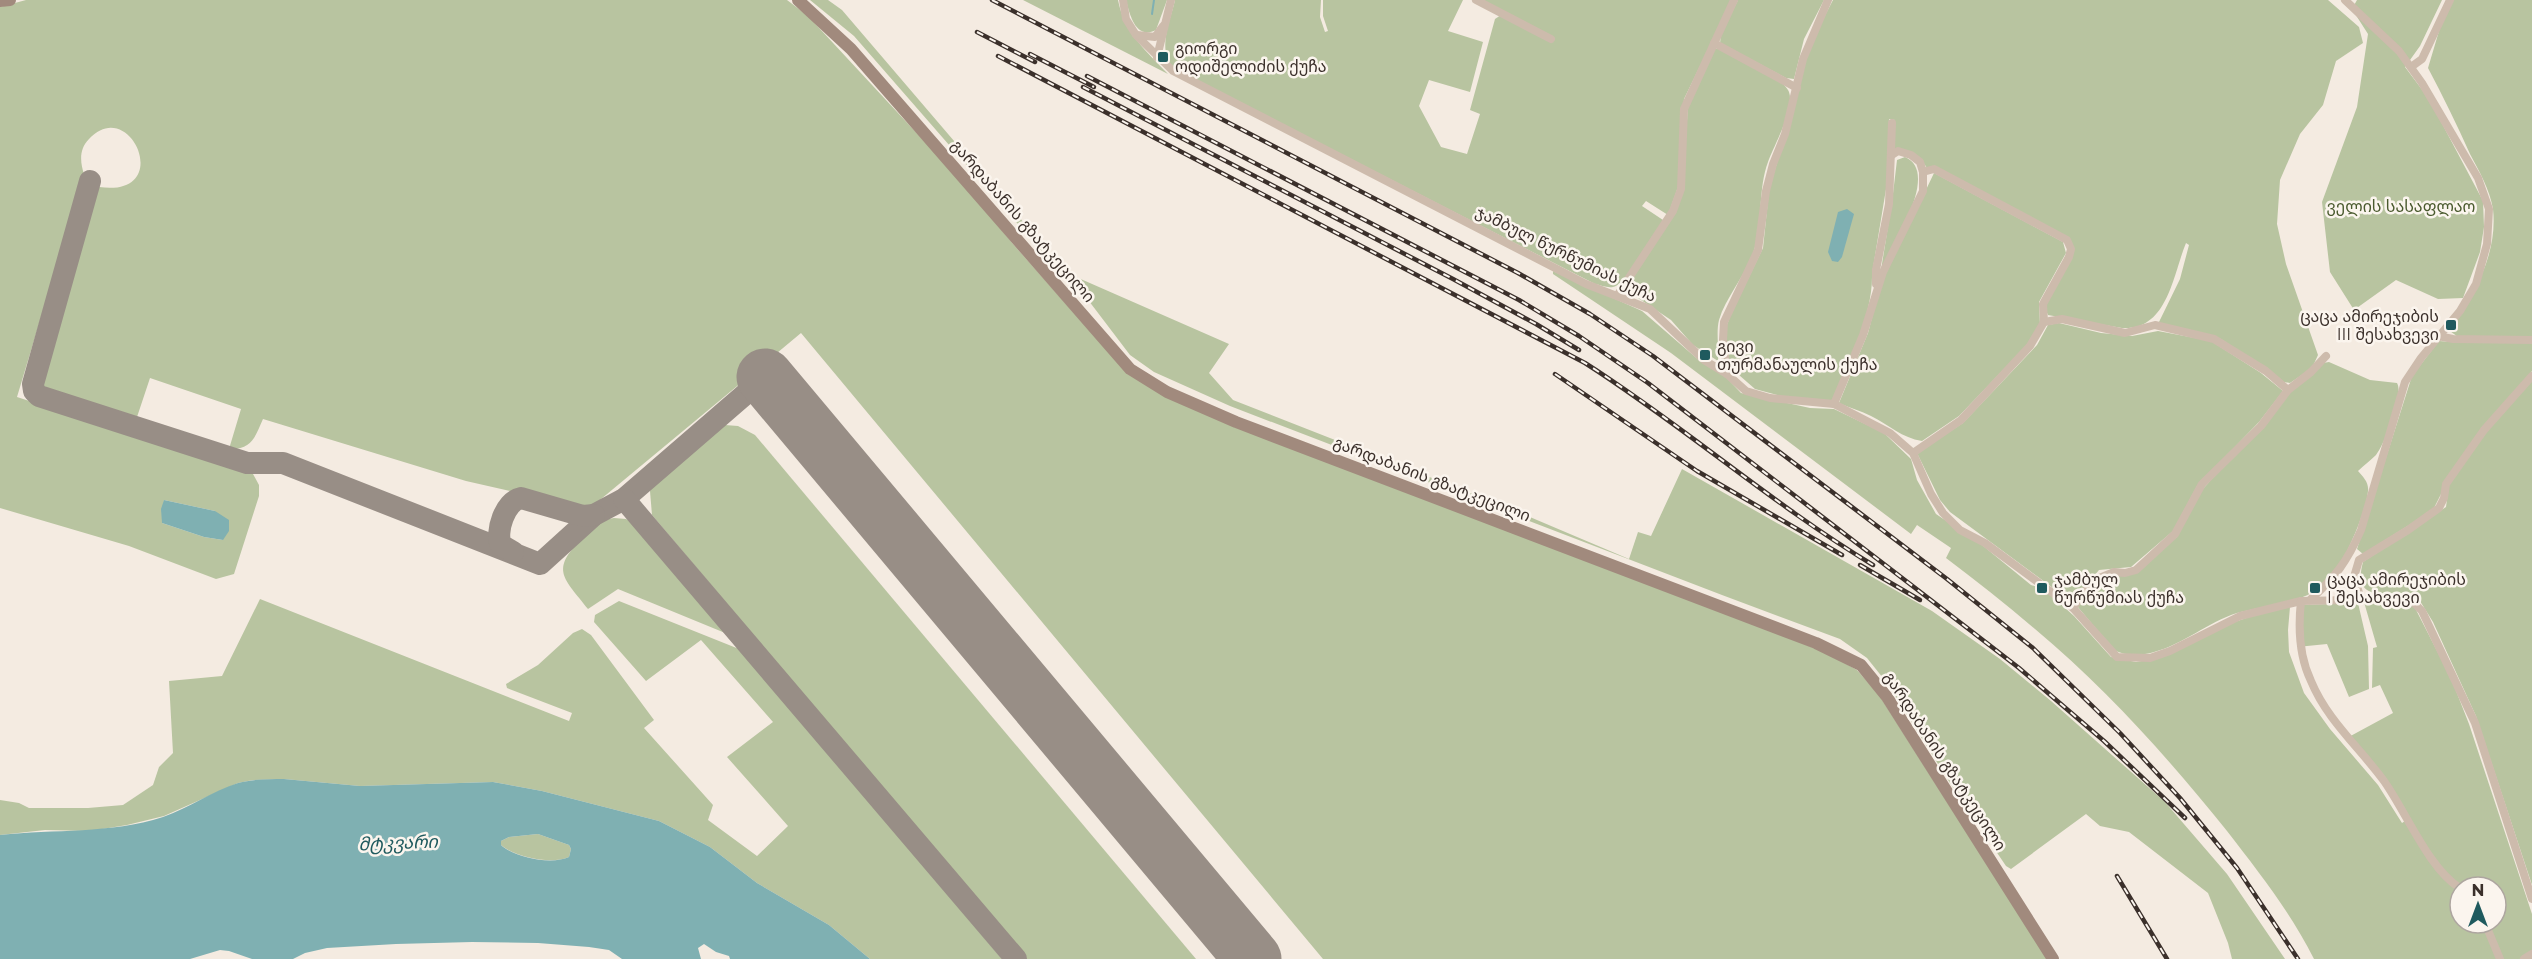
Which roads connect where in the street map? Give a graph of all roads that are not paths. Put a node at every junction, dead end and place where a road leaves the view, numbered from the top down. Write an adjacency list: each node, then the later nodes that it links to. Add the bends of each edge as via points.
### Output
1 (10, 0): 10 (main road)
2 (798, 0): 39 (main road, გარდაბანის გზატკეცილი, via 851,49 1130,369 1167,392 1236,422 1816,643 1861,665 1918,743)
3 (1123, 0): 12 (street, ჯამბულ წურწუმიას ქუჩა, via 1126,19)
4 (1172, 0): 11 (street)
5 (1476, 0): 13 (street)
6 (1734, 0): 14 (street)
7 (1828, 0): 17 (street, via 1803,59)
8 (2345, 0): 16 (street)
9 (2450, 0): 16 (street, via 2422,59)
10 (0, 1)
11 (1166, 20): 12 (street, via 1155,37); 15 (street)
12 (1136, 35): 15 (street, ჯამბულ წურწუმიას ქუჩა)
13 (1551, 39)
14 (1714, 43): 17 (street); 22 (street, via 1684,109 1681,189 1673,211)
15 (1158, 57): 22 (street, ჯამბულ წურწუმიას ქუჩა, via 1193,82 1566,274)
16 (2411, 67): 24 (street, via 2478,178 2489,209 2487,244 2476,284 2460,311)
17 (1797, 88): 27 (street, via 1766,191 1758,250 1724,322)
18 (1892, 123): 19 (street)
19 (1892, 155): 20 (street, via 1898,151 1911,155 1920,162); 21 (street, via 1889,204)
20 (1923, 172): 21 (street, via 1923,191); 23 (street, via 1935,169 2067,240 2069,257 2043,304)
21 (1875, 291): 30 (street, via 1863,335)
22 (1617, 296): 27 (street, ჯამბულ წურწუმიას ქუჩა, via 1650,309 1704,360)
23 (2044, 322): 29 (street, via 2062,319 2125,333 2155,325 2214,339 2266,371); 31 (street, via 2030,346 1961,420)
24 (2438, 336): 25 (street); 33 (street, via 2405,382 2351,553 2336,576)
25 (2532, 340)
26 (2326, 356): 29 (street)
27 (1727, 374): 30 (street, ჯამბულ წურწუმიას ქუჩა, via 1746,391 1770,398)
28 (2532, 376): 32 (street, via 2484,430 2446,484 2439,508 2359,560 2354,577)
29 (2288, 390): 34 (street, via 2261,426 2202,484 2175,534 2136,570 2114,572 2092,581)
30 (1834, 404): 31 (street, ჯამბულ წურწუმიას ქუჩა, via 1890,433)
31 (1913, 453): 34 (street, ჯამბულ წურწუმიას ქუჩა, via 1931,494 1960,530 1985,543)
32 (2361, 599): 33 (street); 36 (street, via 2403,599 2422,611 2475,723)
33 (2306, 600): 34 (street, ჯამბულ წურწუმიას ქუჩა, via 2240,616 2150,658 2117,657); 35 (street, via 2298,623 2303,659 2317,694 2384,780)
34 (2073, 608)
35 (2448, 880)
36 (2532, 898)
37 (2490, 935): 40 (street)
38 (2532, 954): 41 (street)
39 (2053, 959)
40 (2500, 959)
41 (2524, 959)

